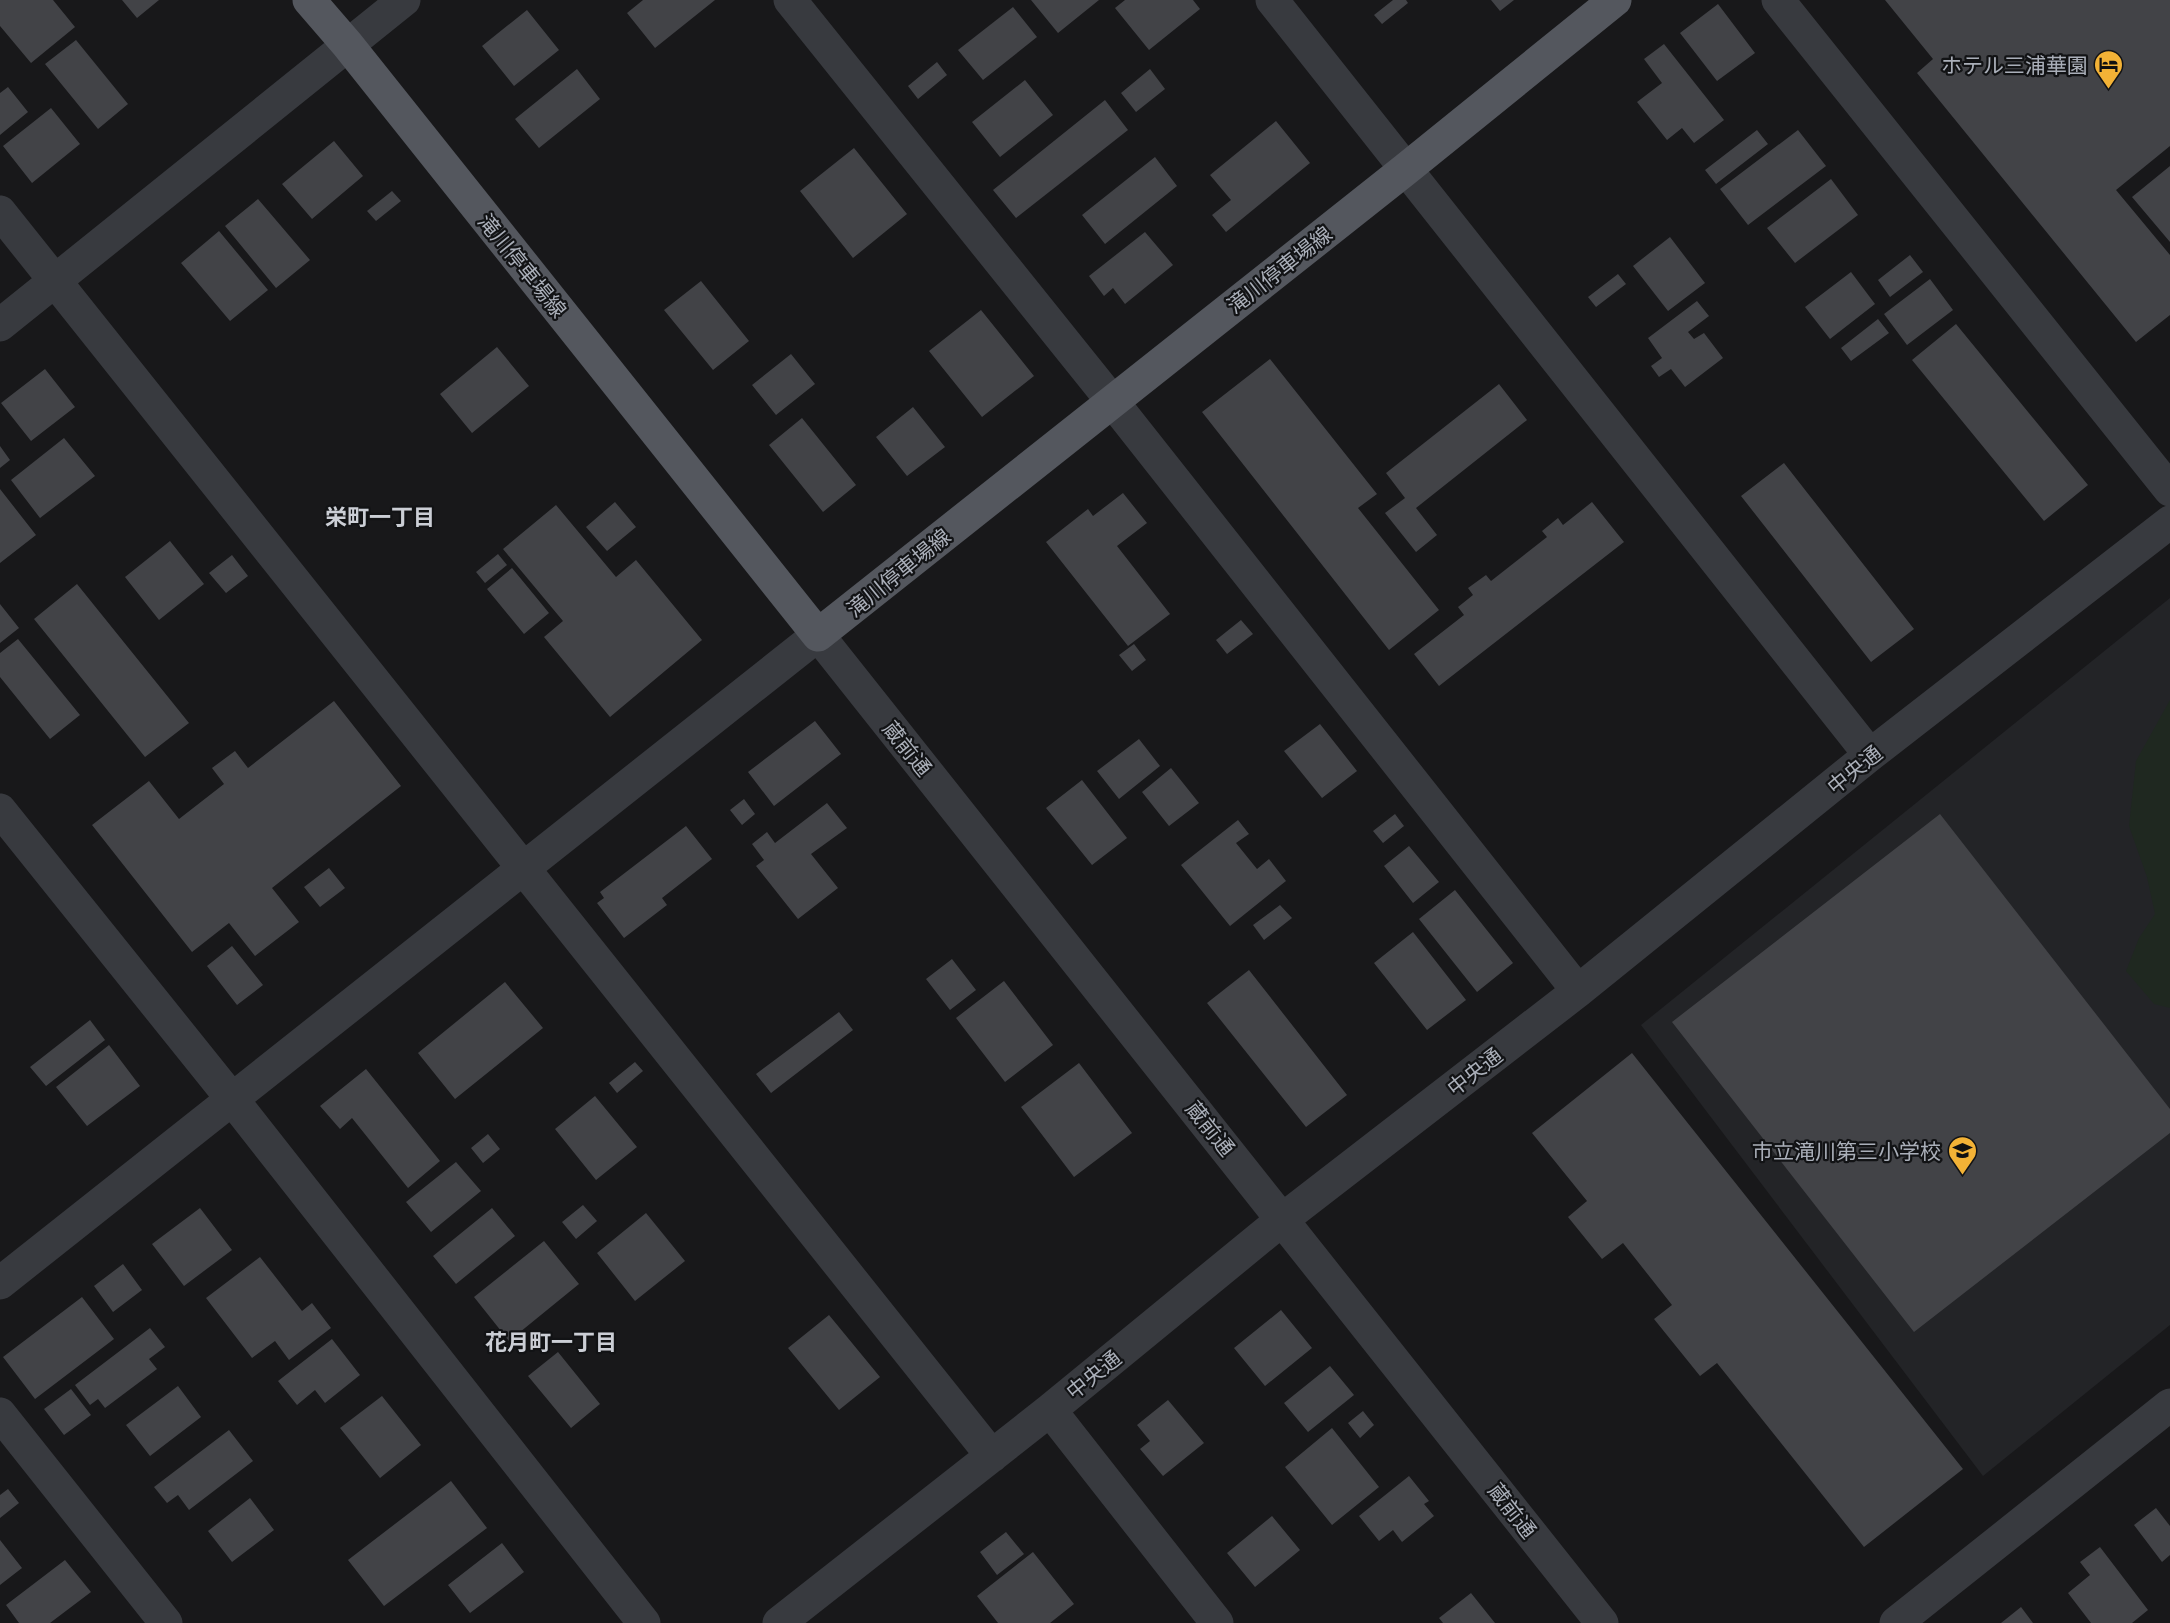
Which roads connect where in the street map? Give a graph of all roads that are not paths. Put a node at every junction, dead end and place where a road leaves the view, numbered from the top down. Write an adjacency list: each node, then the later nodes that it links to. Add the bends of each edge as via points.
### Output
1 (309, 0): 7 (main road, 滝川停車場線)
2 (404, 0): 7 (street)
3 (790, 0): 12 (street)
4 (1272, 0): 8 (street)
5 (1615, 0): 8 (main road, 滝川停車場線)
6 (1778, 0): 13 (street)
7 (347, 44): 10 (street); 15 (main road, 滝川停車場線)
8 (1406, 169): 12 (main road, 滝川停車場線); 16 (street)
9 (0, 212): 10 (street)
10 (55, 281): 11 (street); 18 (street)
11 (0, 324)
12 (1112, 401): 15 (main road, 滝川停車場線); 19 (street)
13 (2170, 490)
14 (2170, 522): 16 (street, 中央通)
15 (818, 635): 18 (street); 21 (street, 蔵前通)
16 (1870, 755): 19 (street, 中央通)
17 (0, 810): 20 (street)
18 (523, 868): 20 (street); 26 (street)
19 (1578, 991): 21 (street, 中央通)
20 (232, 1099): 22 (street); 28 (street)
21 (1283, 1219): 24 (street, 中央通); 31 (street, 蔵前通)
22 (0, 1283)
23 (2170, 1405): 32 (street)
24 (1050, 1410): 26 (street, 中央通); 30 (street)
25 (0, 1414): 27 (street)
26 (992, 1456): 29 (street, 中央通)
27 (166, 1623)
28 (644, 1623)
29 (779, 1623)
30 (1217, 1623)
31 (1602, 1623)
32 (1896, 1623)

